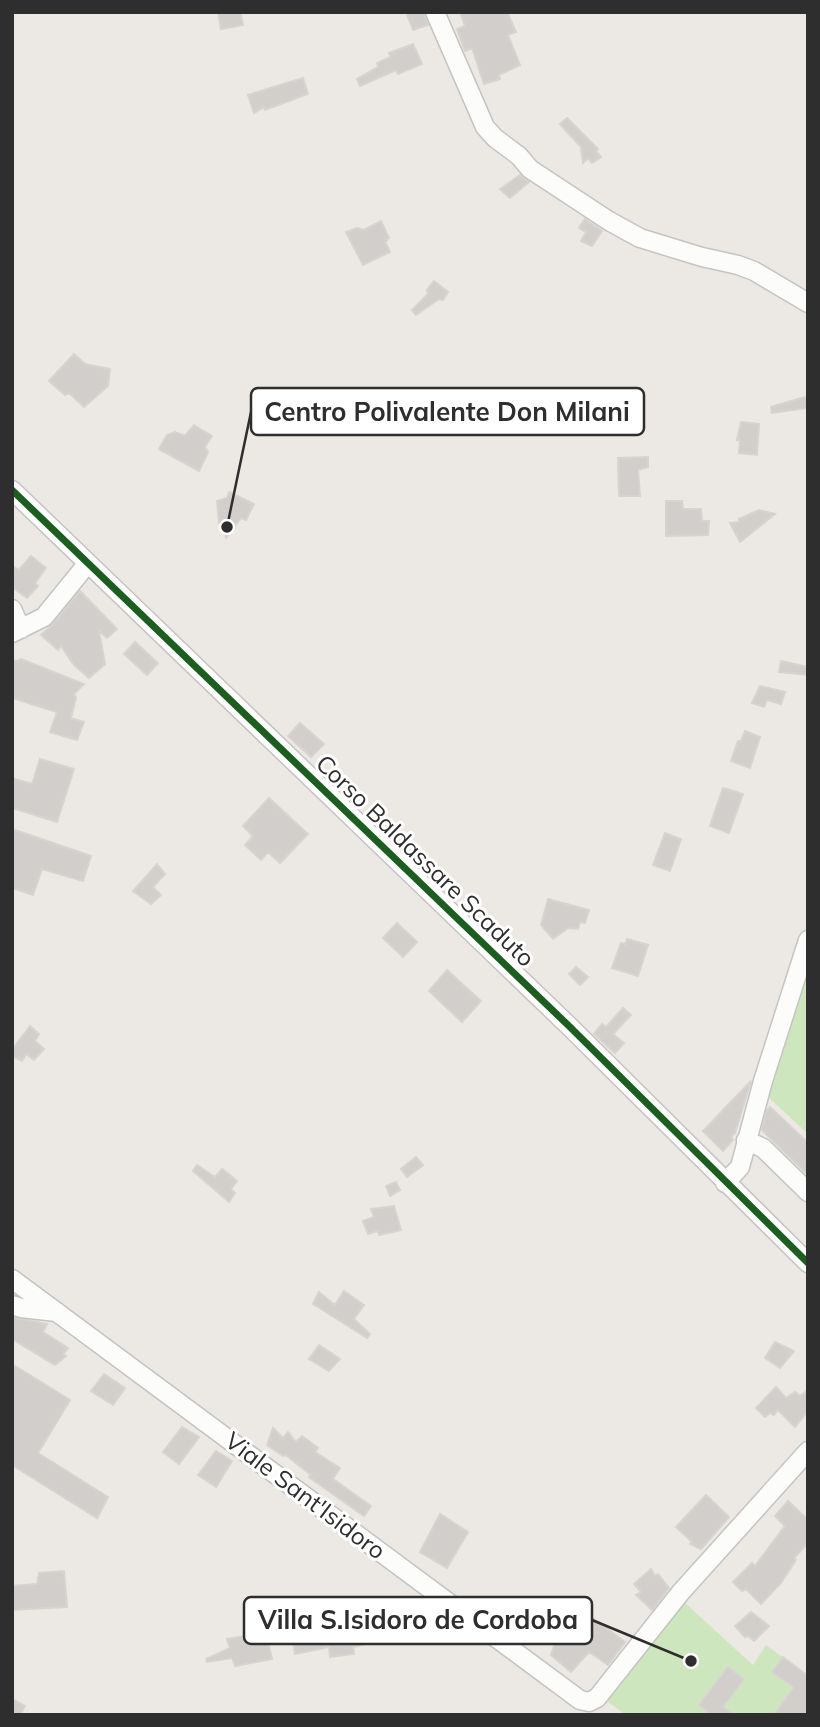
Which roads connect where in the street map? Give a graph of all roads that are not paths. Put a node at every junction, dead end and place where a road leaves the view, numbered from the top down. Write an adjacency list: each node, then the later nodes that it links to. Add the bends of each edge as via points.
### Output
1 (435, 12): 2 (street, via 485,127 530,169 640,238 754,271)
2 (808, 303)
3 (12, 490): 4 (street, Corso Baldassare Scaduto)
4 (88, 563): 6 (street, via 44,617); 9 (street, Corso Baldassare Scaduto, via 570,1027)
5 (12, 610): 6 (street)
6 (16, 631)
7 (808, 940): 8 (street)
8 (746, 1140): 9 (street, via 740,1167); 10 (street, via 763,1148)
9 (725, 1183): 11 (street, Corso Baldassare Scaduto)
10 (808, 1192)
11 (808, 1263)
12 (12, 1279): 14 (street, Viale Sant'Isidoro)
13 (12, 1305): 14 (street)
14 (57, 1312): 16 (street, Viale Sant'Isidoro)
15 (808, 1451): 16 (street, via 681,1592)
16 (590, 1708)

